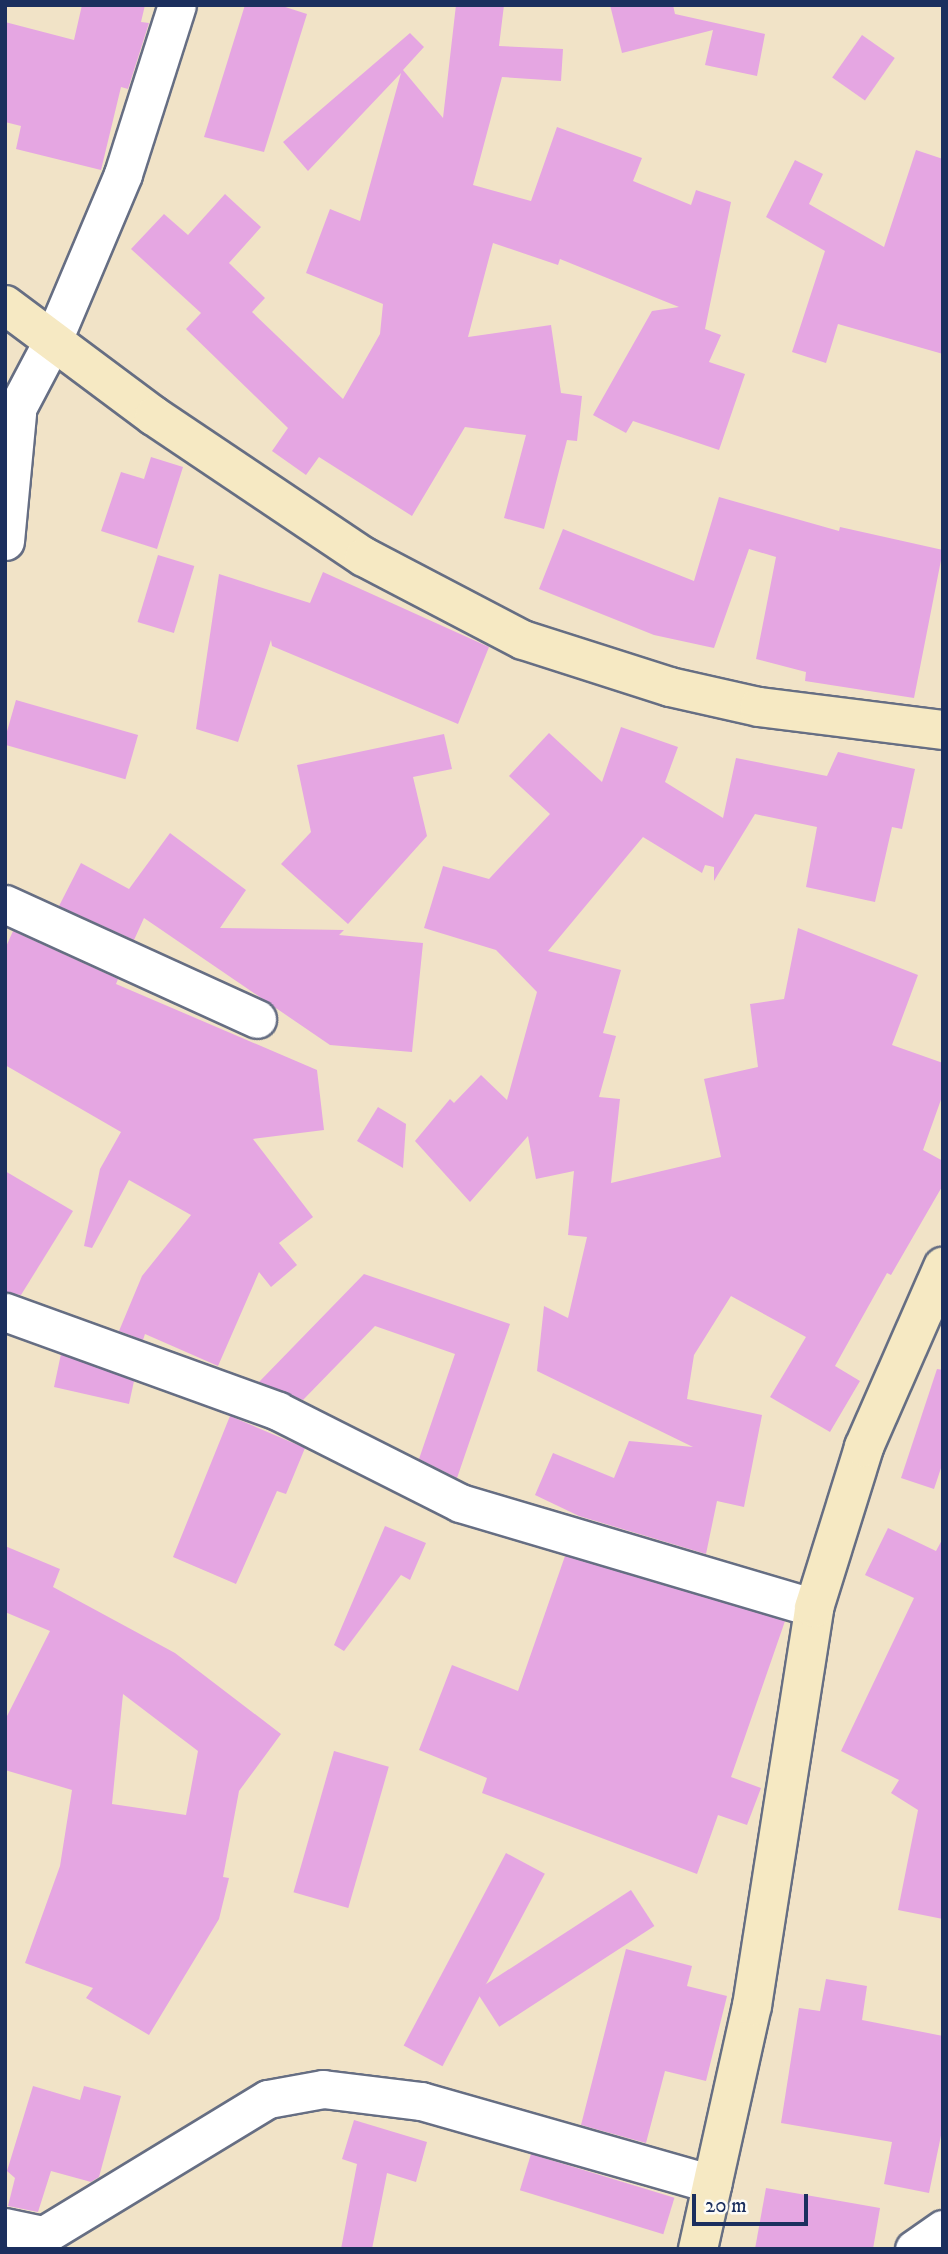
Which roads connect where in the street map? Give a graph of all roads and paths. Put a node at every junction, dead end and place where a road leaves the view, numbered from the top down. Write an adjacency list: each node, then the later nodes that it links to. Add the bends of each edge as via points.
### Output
1 (177, 5): 3 (street, via 123,174)
2 (5, 306): 3 (street)
3 (53, 340): 4 (street); 6 (street, via 154,416 364,557 523,640 670,687 759,707)
4 (11, 422): 5 (street)
5 (5, 541)
6 (943, 730)
7 (5, 904): 8 (street)
8 (257, 1018)
9 (943, 1267): 11 (street, via 864,1447)
10 (5, 1312): 11 (street, via 278,1411 460,1503)
11 (814, 1608): 12 (street, via 752,2006)
12 (712, 2184): 13 (street, via 421,2101 323,2089 268,2099 44,2235); 15 (street)
13 (5, 2227)
14 (943, 2229): 16 (street)
15 (698, 2249)
16 (914, 2249)

